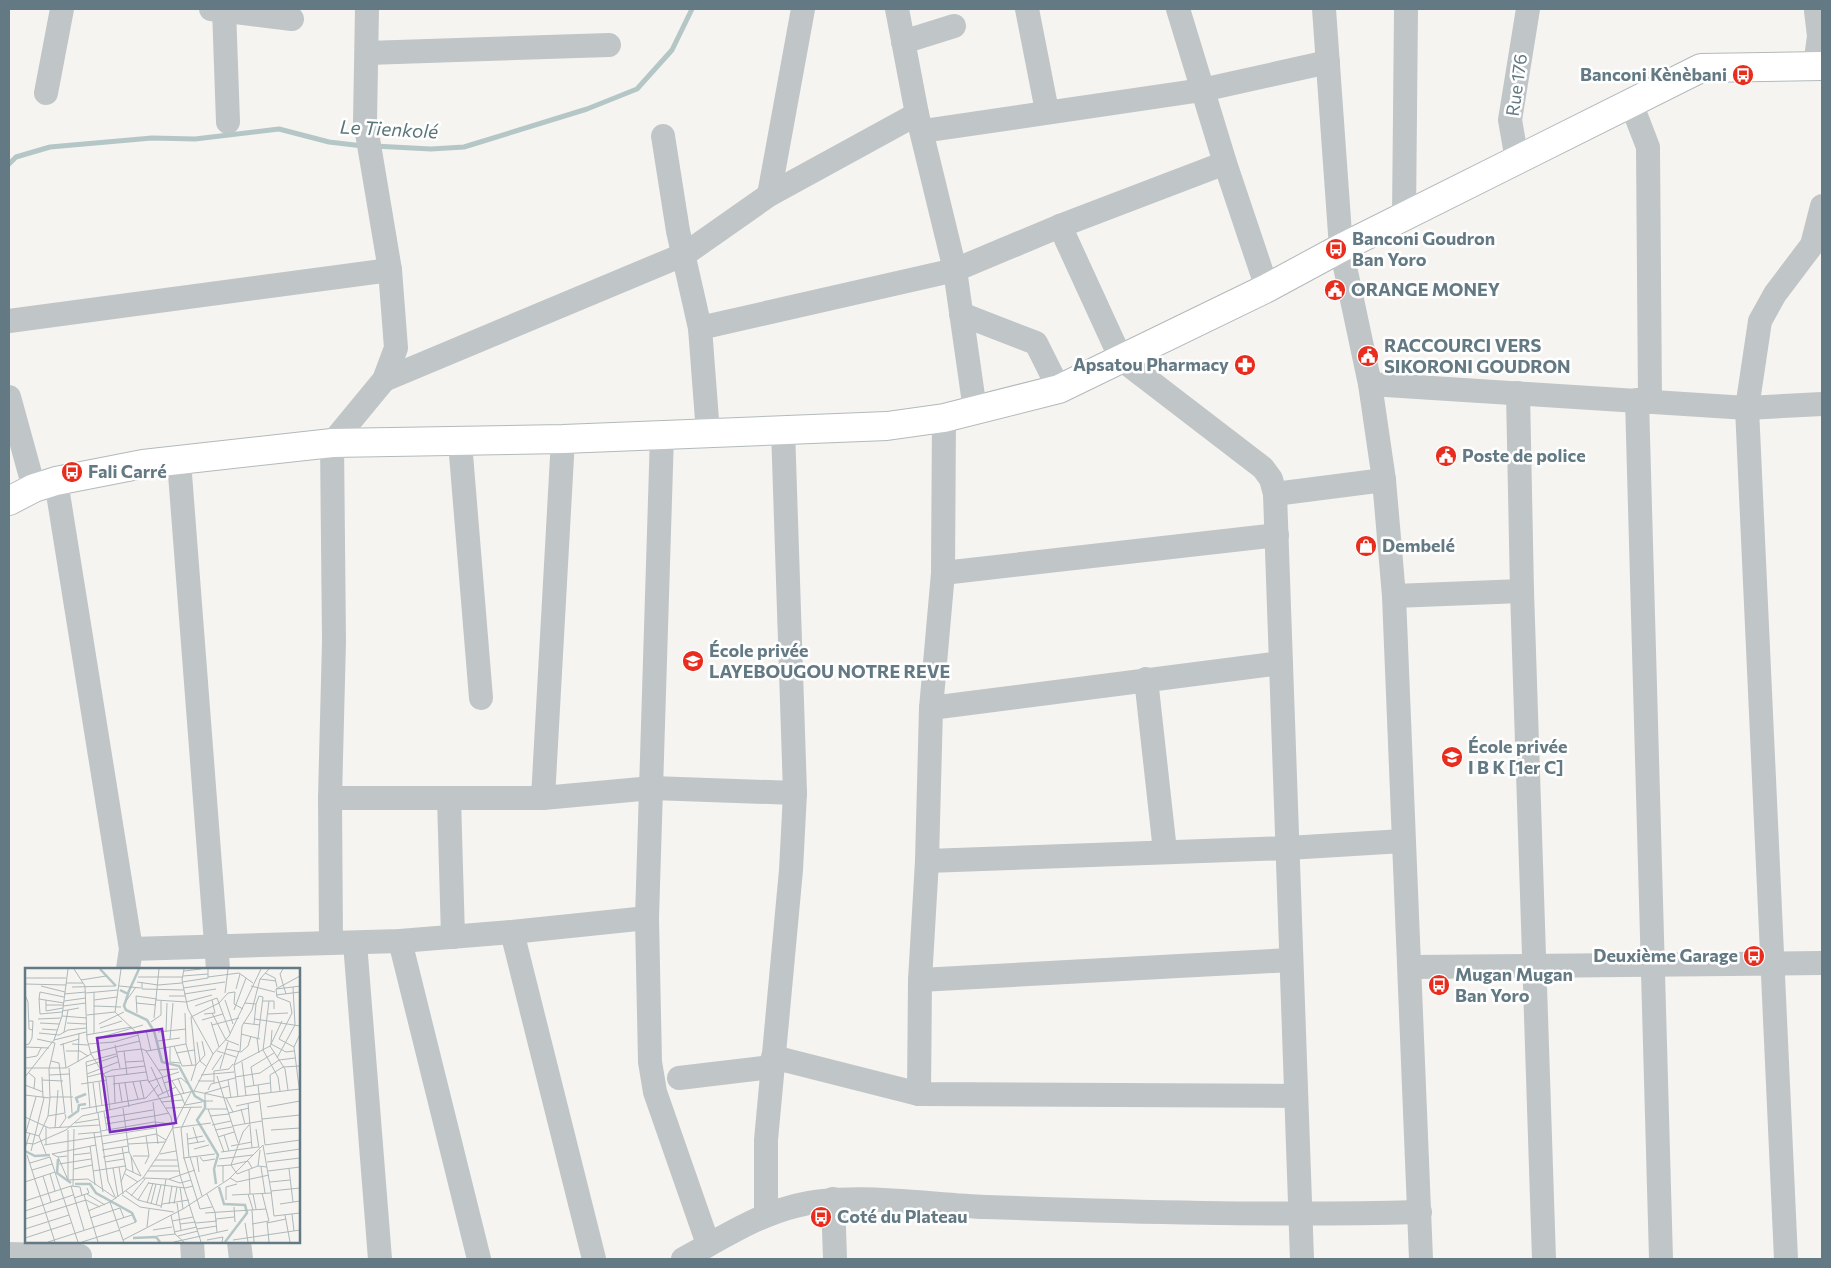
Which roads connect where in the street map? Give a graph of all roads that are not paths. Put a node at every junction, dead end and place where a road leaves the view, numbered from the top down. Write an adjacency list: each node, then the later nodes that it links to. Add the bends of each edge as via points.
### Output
1 (62, 9): 20 (street)
2 (367, 9): 16 (street)
3 (803, 9): 28 (street)
4 (897, 9): 14 (street)
5 (1027, 9): 22 (street)
6 (1178, 9): 19 (street)
7 (1324, 9): 17 (street)
8 (1406, 9): 30 (street)
9 (1528, 9): 26 (street, Rue 176, via 1510,120)
10 (220, 10): 12 (street); 23 (street)
11 (1817, 12): 18 (street)
12 (292, 19)
13 (954, 26): 14 (street)
14 (903, 42): 24 (street)
15 (609, 45): 16 (street)
16 (367, 53): 35 (street, via 365,121)
17 (1328, 62): 19 (street); 33 (street)
18 (1819, 66): 21 (main road, via 1701,68)
19 (1202, 90): 22 (street); 27 (street)
20 (46, 93)
21 (1631, 103): 26 (main road); 47 (street, via 1648,147)
22 (1047, 111): 24 (street)
23 (228, 122)
24 (920, 123): 28 (street); 36 (street)
25 (663, 136): 34 (street, via 678,231)
26 (1516, 160): 30 (main road)
27 (1225, 163): 31 (street); 37 (street)
28 (769, 195): 34 (street)
29 (1822, 206): 32 (street)
30 (1404, 217): 33 (main road)
31 (1060, 226): 36 (street); 41 (street)
32 (1817, 242): 49 (street, via 1775,294 1760,321)
33 (1341, 248): 37 (main road); 43 (street)
34 (685, 254): 40 (street); 42 (street)
35 (390, 270): 39 (street); 42 (street, via 396,348)
36 (954, 270): 38 (street); 40 (street)
37 (1266, 288): 41 (main road)
38 (961, 314): 44 (street, via 1036,343); 50 (street)
39 (9, 321)
40 (700, 328): 53 (street)
41 (1121, 359): 44 (main road); 61 (street, via 1263,468 1271,479)
42 (384, 380): 56 (street)
43 (1370, 384): 45 (street); 59 (street)
44 (1059, 389): 50 (main road)
45 (1518, 393): 47 (street); 65 (street)
46 (9, 397): 60 (street)
47 (1643, 401): 49 (street); 90 (street)
48 (1822, 404): 49 (street)
49 (1748, 408): 88 (street)
50 (975, 410): 51 (main road)
51 (944, 418): 52 (main road, via 887,426); 64 (street)
52 (783, 429): 53 (main road); 72 (street)
53 (708, 432): 54 (main road)
54 (662, 435): 55 (main road); 71 (street)
55 (563, 439): 57 (main road); 75 (street)
56 (332, 442): 57 (main road); 58 (main road); 73 (street, via 334,641)
57 (460, 442): 69 (street)
58 (179, 460): 60 (main road, via 143,464); 85 (street)
59 (1384, 480): 61 (street); 66 (street)
60 (45, 485): 62 (main road); 86 (street)
61 (1275, 494): 63 (street)
62 (9, 501)
63 (1277, 535): 64 (street); 67 (street)
64 (943, 573): 70 (street)
65 (1522, 591): 66 (street); 91 (street)
66 (1394, 596): 76 (street)
67 (1281, 663): 68 (street); 77 (street)
68 (1146, 679): 70 (street); 78 (street)
69 (480, 698)
70 (931, 708): 79 (street)
71 (652, 788): 72 (street); 75 (street); 80 (street)
72 (795, 793): 94 (street)
73 (330, 798): 74 (street); 84 (street)
74 (449, 798): 75 (street); 82 (street)
75 (543, 798)
76 (1403, 841): 77 (street); 92 (street)
77 (1288, 848): 78 (street); 87 (street)
78 (1165, 851): 79 (street)
79 (927, 861): 93 (street)
80 (647, 918): 81 (street); 106 (street, via 651,1069)
81 (512, 932): 82 (street); 111 (street)
82 (453, 937): 83 (street)
83 (400, 941): 84 (street); 110 (street)
84 (343, 943): 85 (street); 109 (street)
85 (217, 958): 86 (street)
86 (129, 959)
87 (1291, 960): 93 (street); 97 (street)
88 (1772, 963): 89 (street); 90 (street); 117 (street)
89 (1822, 963)
90 (1653, 964): 91 (street); 116 (street)
91 (1534, 966): 92 (street); 115 (street)
92 (1411, 967): 99 (street)
93 (920, 980): 96 (street)
94 (773, 1062): 95 (street); 96 (street); 100 (street, via 766,1140)
95 (680, 1078)
96 (919, 1094): 97 (street)
97 (1296, 1096): 101 (street)
98 (833, 1199): 100 (street); 101 (street, via 984,1207); 112 (street)
99 (1420, 1212): 101 (street); 114 (street)
100 (766, 1215): 106 (street)
101 (1300, 1215): 113 (street)
102 (192, 1243): 107 (street)
103 (239, 1243): 108 (street)
104 (81, 1252): 105 (street)
105 (9, 1254)
106 (694, 1254)
107 (193, 1259)
108 (241, 1259)
109 (380, 1259)
110 (479, 1259)
111 (594, 1259)
112 (835, 1259)
113 (1302, 1259)
114 (1421, 1259)
115 (1544, 1259)
116 (1661, 1259)
117 (1786, 1259)

